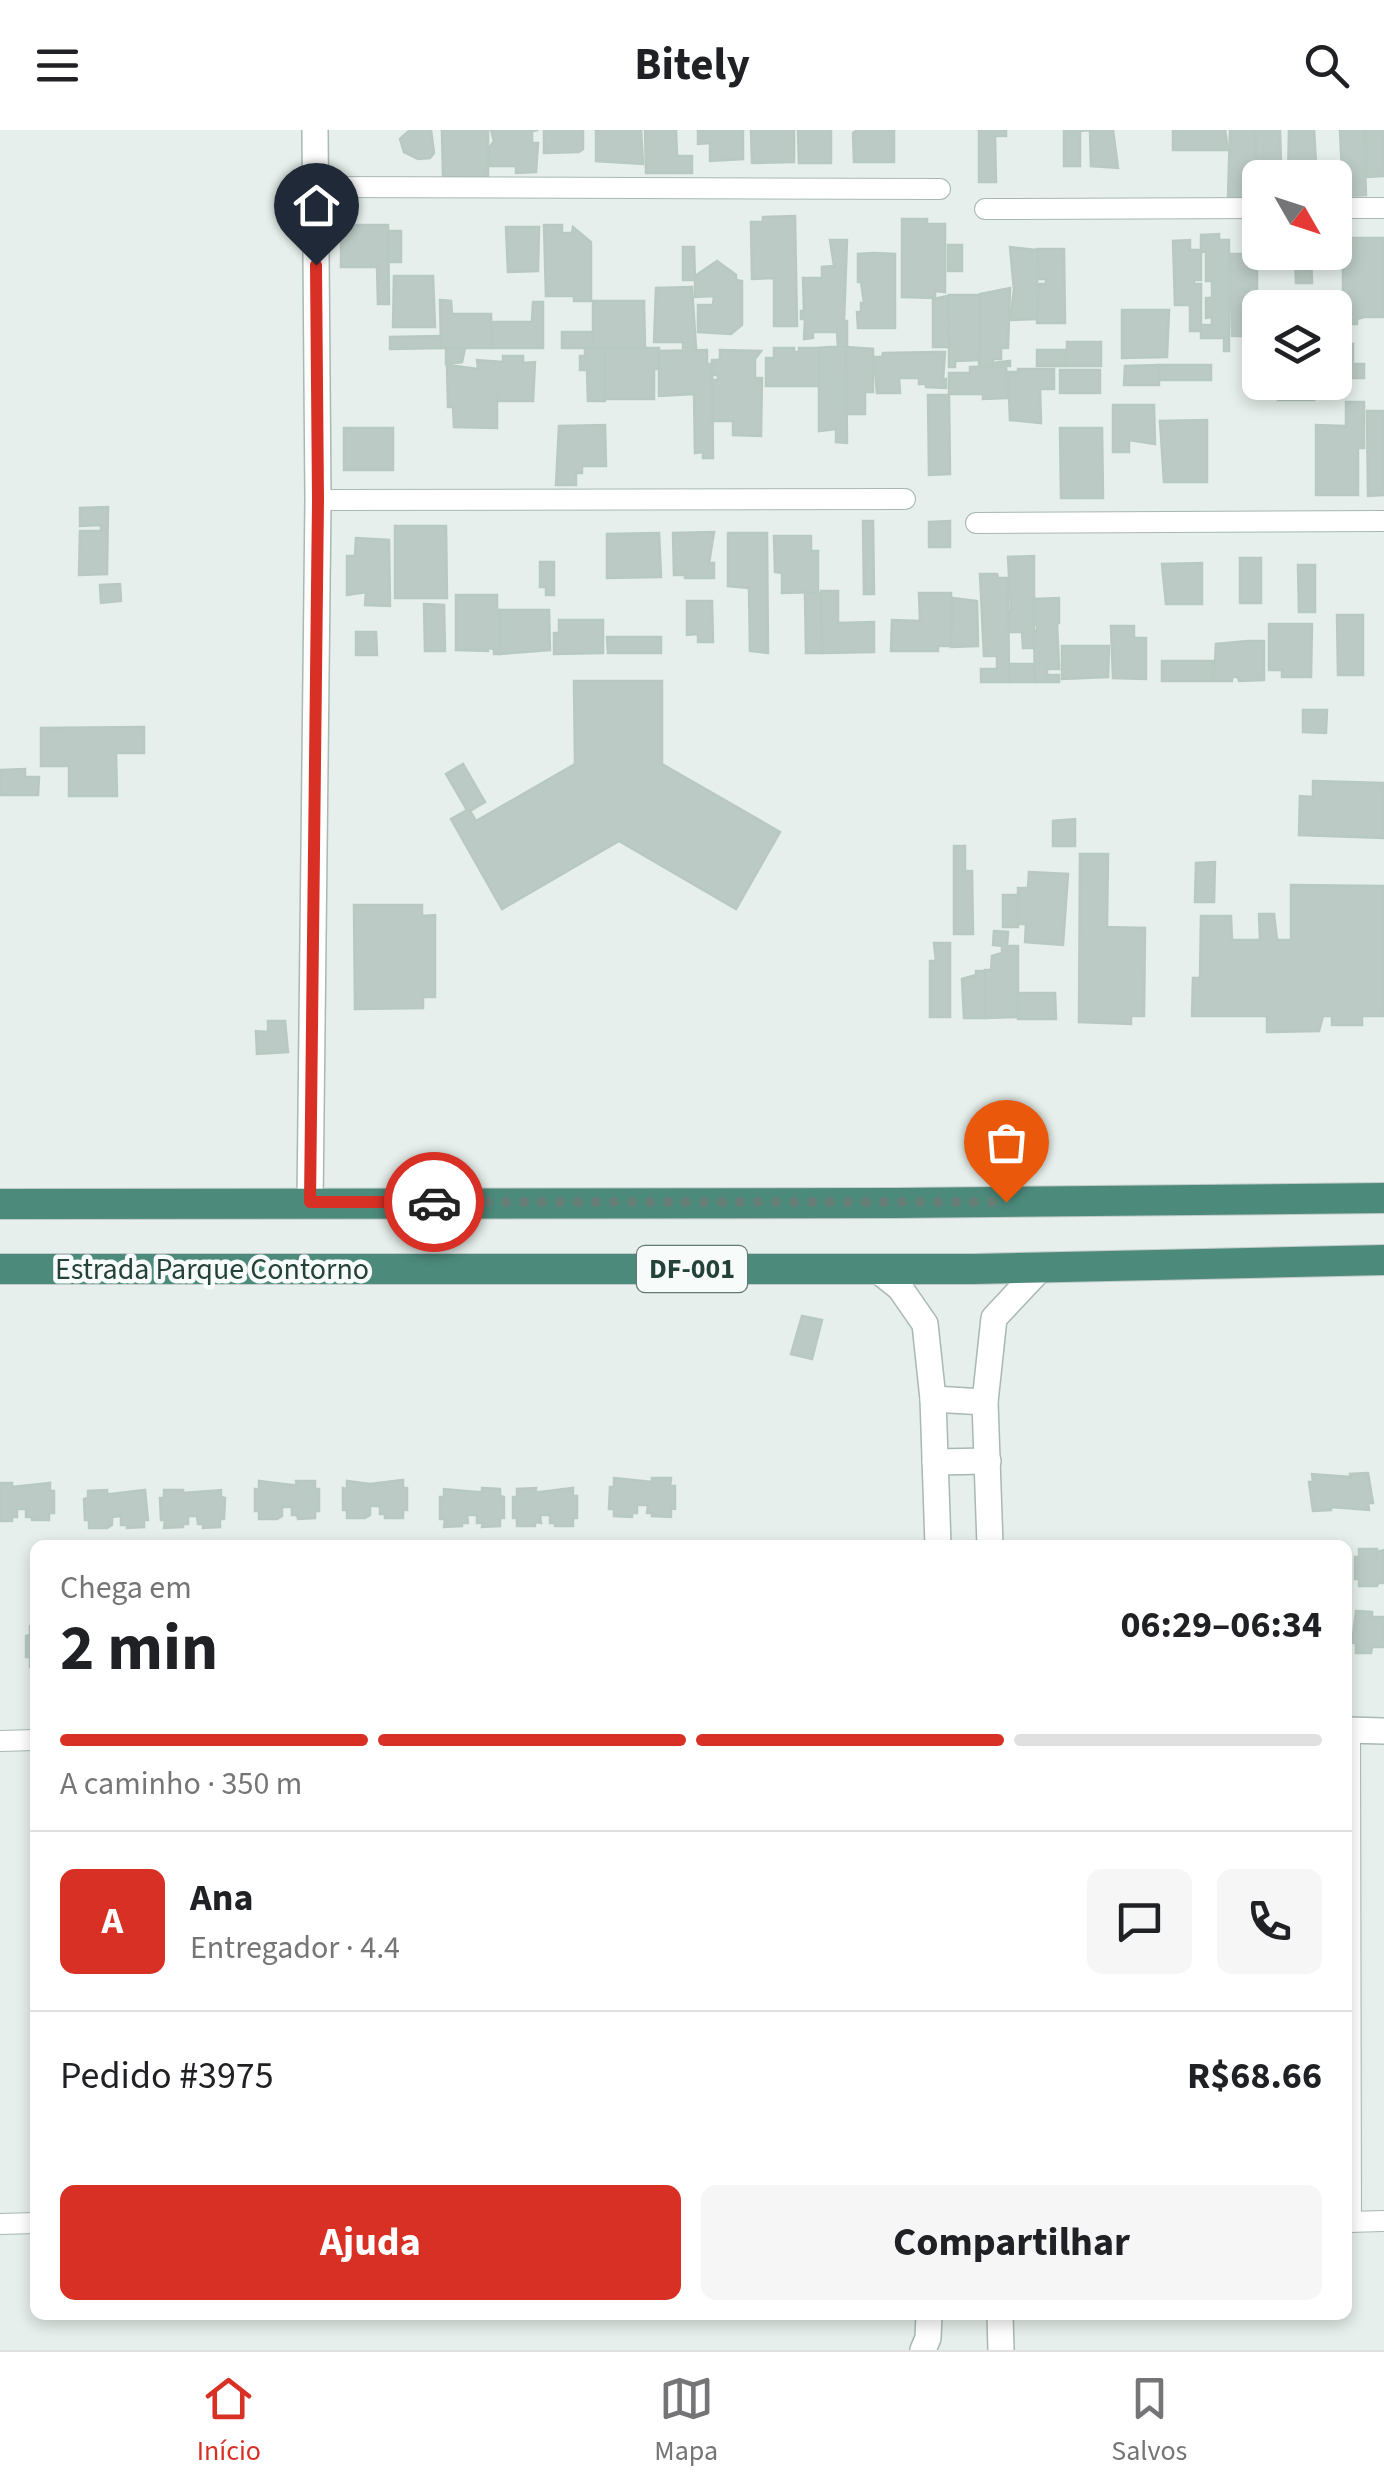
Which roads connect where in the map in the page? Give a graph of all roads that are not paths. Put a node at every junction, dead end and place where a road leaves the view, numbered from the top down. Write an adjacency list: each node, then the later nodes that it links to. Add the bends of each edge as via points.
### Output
1 (315, 130): 2 (street)
2 (315, 186): 3 (street); 9 (street)
3 (940, 189)
4 (1242, 208): 7 (street)
5 (1352, 208): 6 (street)
6 (1384, 208)
7 (985, 210)
8 (906, 499): 9 (street)
9 (318, 500): 13 (street)
10 (1384, 521): 11 (street)
11 (976, 523)
12 (1384, 1198): 13 (highway, DF-001)
13 (310, 1202): 14 (highway, DF-001)
14 (0, 1204)
15 (1384, 1260): 16 (highway, Estrada Parque Contorno / DF-001)
16 (1042, 1267): 17 (highway, Estrada Parque Contorno / DF-001); 20 (street, via 994,1318)
17 (876, 1268): 18 (highway, Estrada Parque Contorno / DF-001); 19 (street, via 925,1324)
18 (0, 1269)
19 (933, 1399): 20 (street); 22 (street)
20 (985, 1402): 21 (street)
21 (988, 1461): 22 (street); 24 (street)
22 (935, 1462): 23 (street)
23 (938, 1540)
24 (990, 1540)
25 (1352, 1730): 26 (street)
26 (1384, 1731)
27 (30, 1740): 28 (street)
28 (0, 1741)
29 (1384, 2221): 30 (street)
30 (1352, 2222)
31 (30, 2223): 32 (street)
32 (0, 2224)
33 (930, 2320): 35 (street)
34 (1000, 2320): 36 (street)
35 (923, 2350)
36 (1001, 2350)

